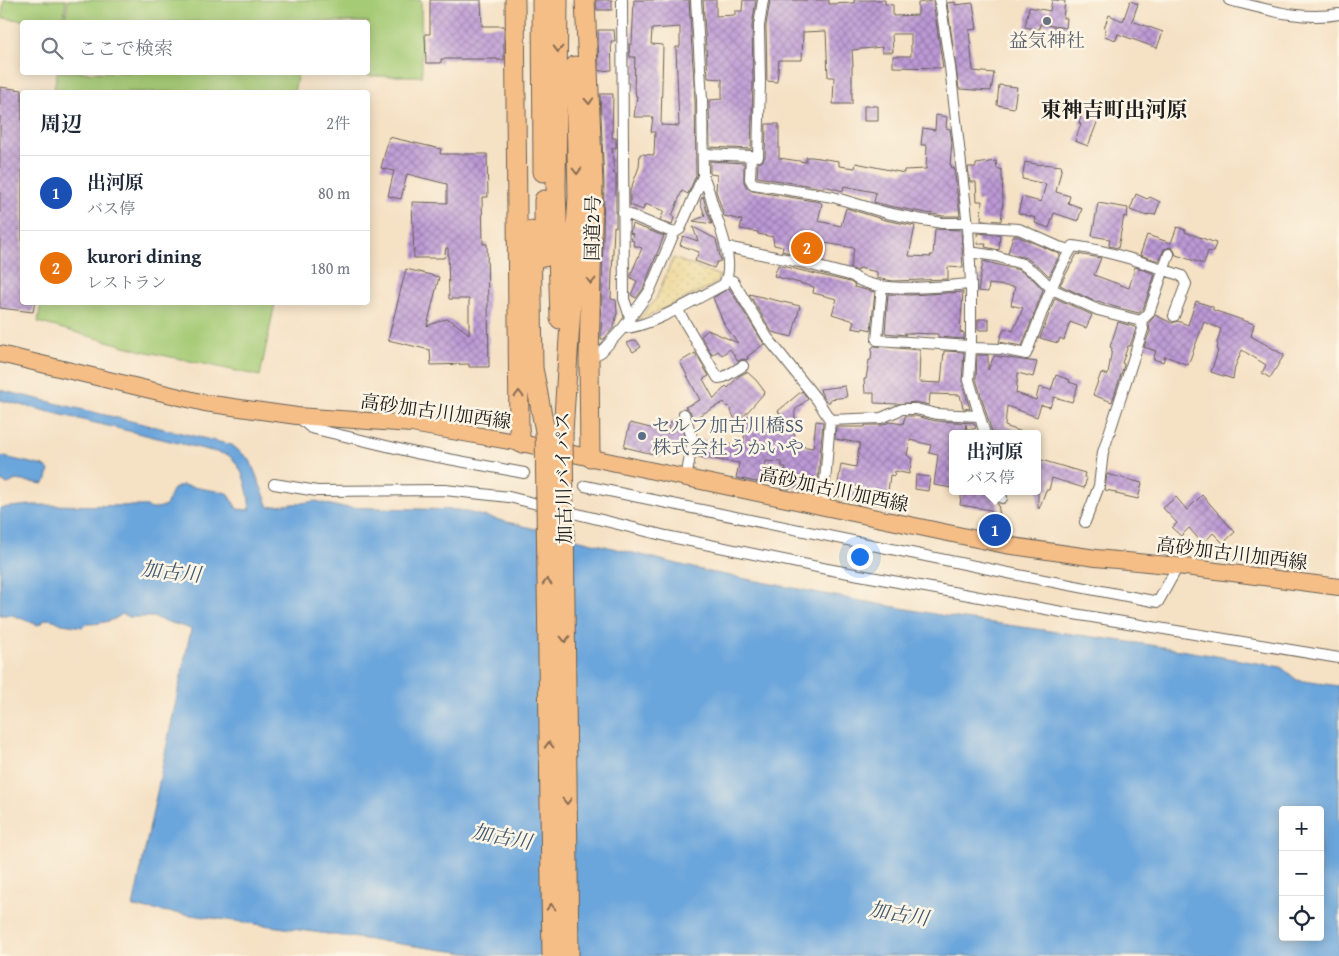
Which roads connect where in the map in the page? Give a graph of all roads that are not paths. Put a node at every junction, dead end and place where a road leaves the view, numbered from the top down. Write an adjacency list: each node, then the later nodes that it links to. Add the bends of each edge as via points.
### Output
1 (515, 0): 42 (highway, one-way to 1)
2 (524, 0): 41 (highway, via 533,368)
3 (542, 0): 41 (highway, 加古川バイパス)
4 (558, 0): 41 (highway, 加古川バイパス, one-way to 41)
5 (584, 0): 34 (highway, 国道2号, one-way to 34, via 593,184); 41 (highway, one-way to 41, via 575,51 578,197)
6 (622, 0): 15 (street)
7 (696, 0): 12 (street)
8 (763, 0): 13 (street, via 759,26)
9 (940, 0): 16 (street)
10 (1229, 0): 11 (street, via 1281,13)
11 (1339, 14)
12 (703, 154): 14 (street); 16 (street, via 751,156 750,179 753,184 833,196 917,220)
13 (758, 156)
14 (703, 176): 17 (street, via 680,229); 18 (street)
15 (623, 212): 17 (street); 29 (street, via 624,299)
16 (968, 225): 19 (street, via 1019,229); 20 (street)
17 (674, 233): 29 (street, via 649,292)
18 (726, 250): 23 (street); 25 (street, via 731,248 800,262)
19 (1070, 250): 22 (street, via 1073,246 1095,249); 26 (street)
20 (970, 252): 24 (street); 26 (street, via 1022,264)
21 (1169, 254): 22 (street)
22 (1163, 269): 28 (street, via 1182,276 1186,284); 30 (street, via 1149,313)
23 (727, 279): 27 (street, via 723,285); 39 (street, via 733,281 767,337)
24 (971, 284): 25 (street, via 910,288); 32 (street)
25 (882, 286): 32 (street, via 878,340)
26 (1052, 289): 30 (street, via 1098,310); 32 (street, via 1026,354)
27 (677, 309): 31 (street, via 633,328); 35 (street, via 718,378)
28 (1174, 316)
29 (630, 317): 31 (street)
30 (1141, 320): 49 (street, via 1143,329 1103,452 1095,500)
31 (623, 328): 34 (street, via 601,352)
32 (971, 347): 38 (street, via 969,380)
33 (0, 354): 37 (main road, 高砂加古川加西線, via 205,403)
34 (589, 358): 43 (highway, 国道2号)
35 (744, 366)
36 (684, 414): 45 (street, via 693,440)
37 (297, 416): 42 (main road, 高砂加古川加西線, via 412,424); 44 (street, via 312,428 416,453)
38 (980, 416): 39 (street, via 902,409 881,418); 40 (street)
39 (830, 420): 48 (street)
40 (984, 430)
41 (554, 432): 53 (highway, 加古川バイパス, one-way to 41, bridge); 54 (highway, 加古川バイパス, one-way to 54, bridge)
42 (521, 443): 43 (main road, 高砂加古川加西線)
43 (590, 457): 45 (main road, 高砂加古川加西線)
44 (524, 473)
45 (686, 478): 48 (main road, 高砂加古川加西線)
46 (274, 484): 52 (street, via 317,492 445,490 509,497 666,536 827,569)
47 (585, 486): 50 (street, via 1158,602)
48 (823, 507): 50 (main road, 高砂加古川加西線, via 1096,558)
49 (1085, 522)
50 (1178, 566): 51 (main road, 高砂加古川加西線)
51 (1339, 587)
52 (1339, 658)
53 (552, 956)
54 (569, 956)

